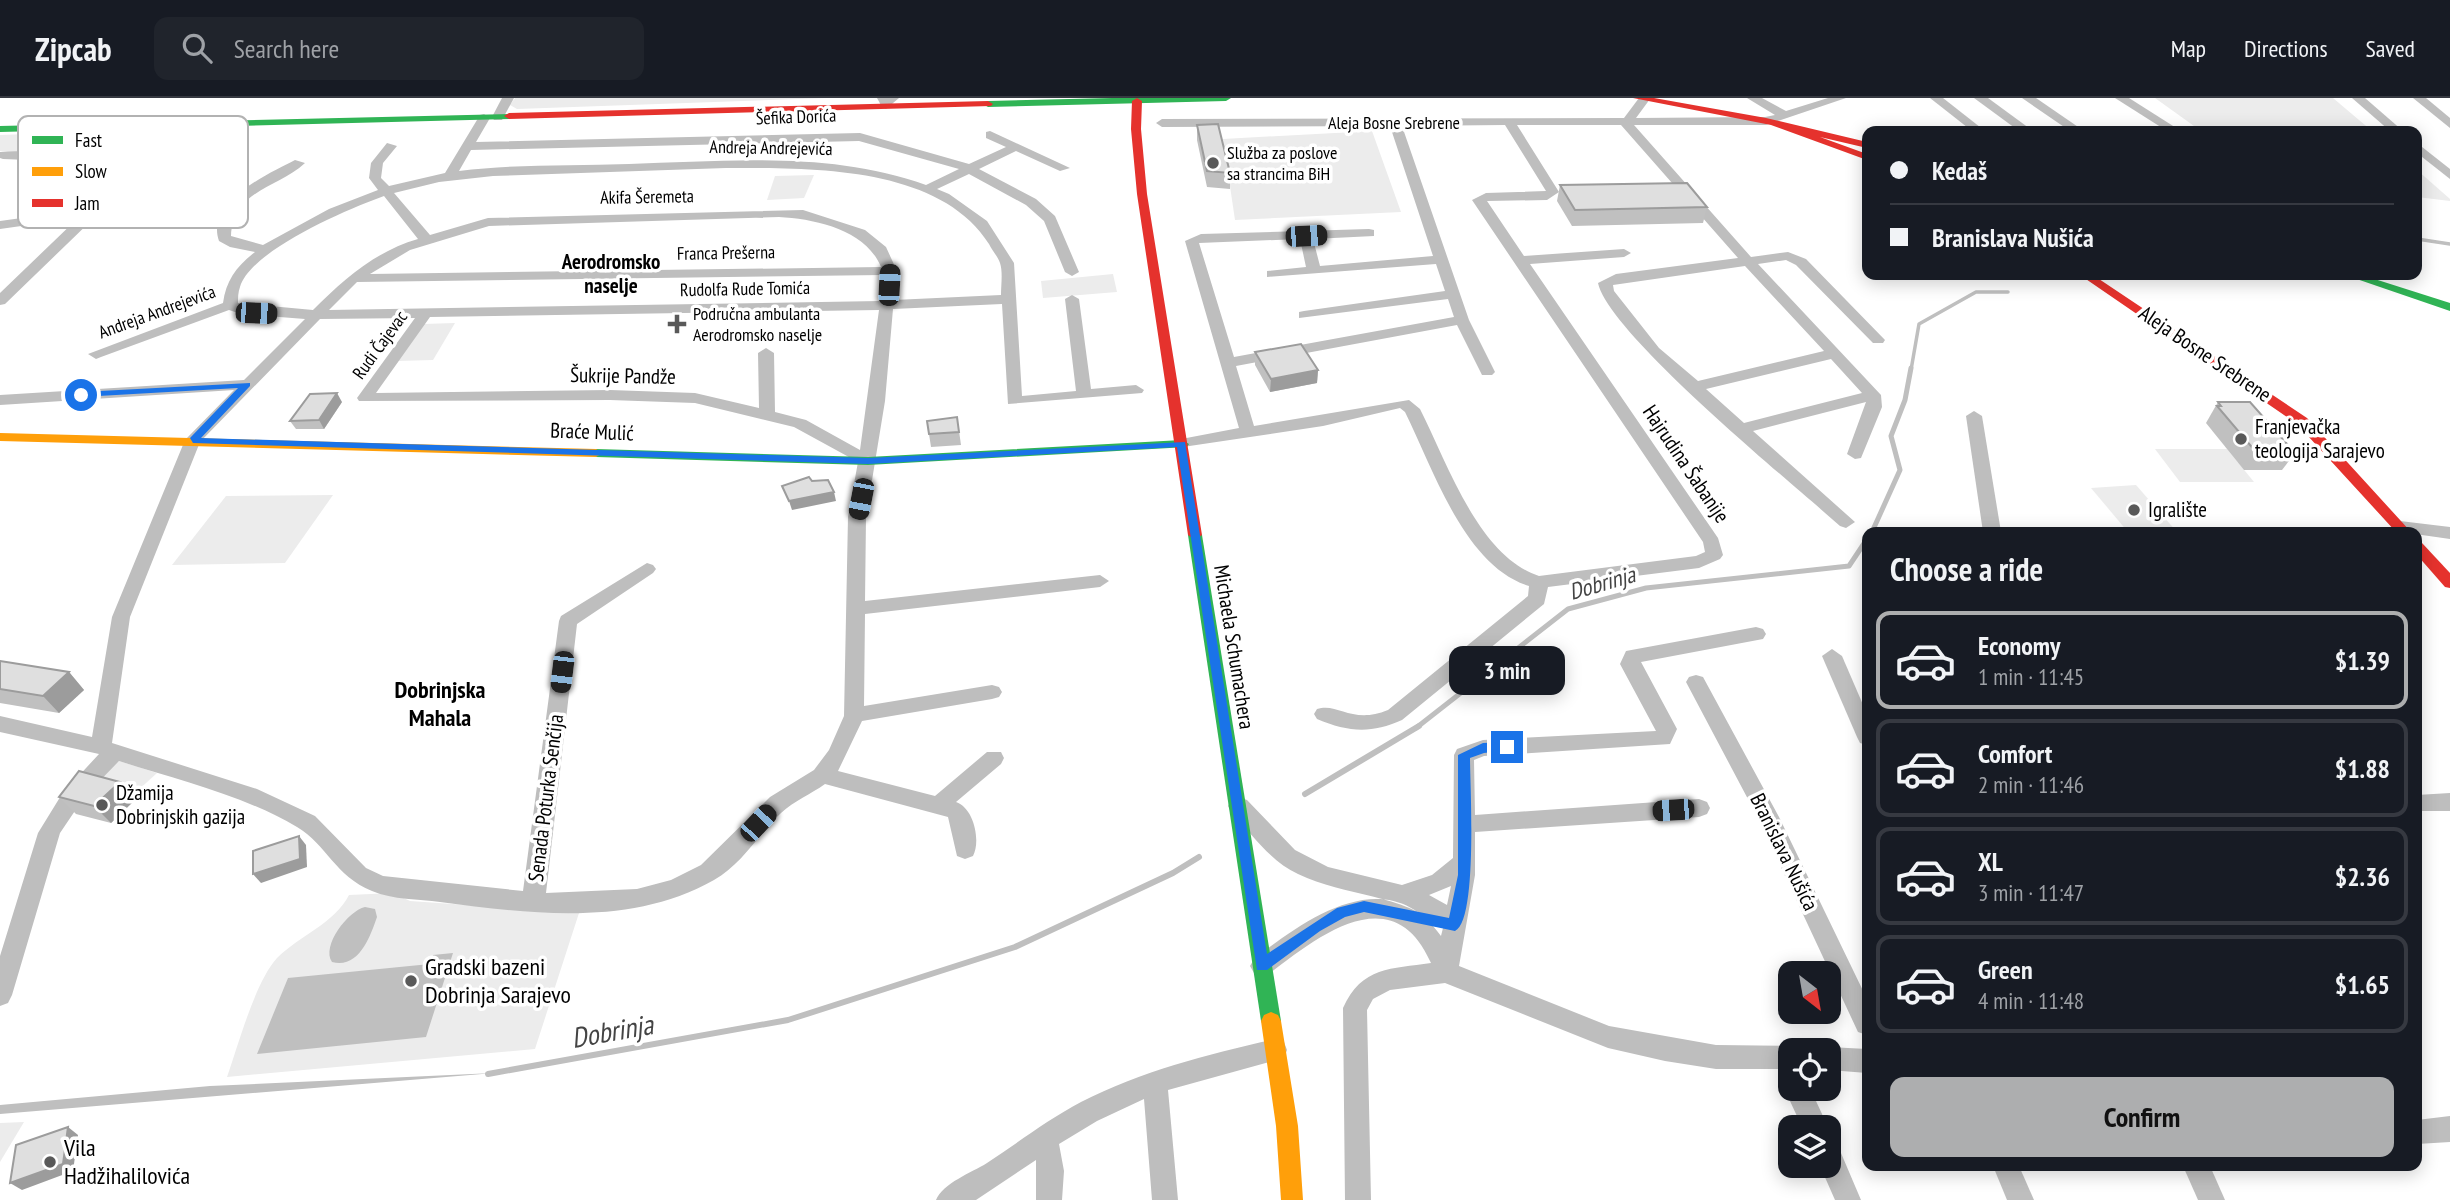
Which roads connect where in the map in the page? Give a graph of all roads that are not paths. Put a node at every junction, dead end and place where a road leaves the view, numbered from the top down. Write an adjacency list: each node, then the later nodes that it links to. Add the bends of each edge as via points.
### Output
1 (508, 98): 18 (street)
2 (902, 98): 16 (main road)
3 (1226, 98): 15 (main road)
4 (1638, 98): 13 (main road)
5 (1753, 98): 17 (street)
6 (1840, 98): 17 (street)
7 (1936, 98): 26 (street)
8 (1980, 98): 27 (street)
9 (2028, 98): 28 (street)
10 (2121, 98): 29 (street)
11 (2358, 98): 30 (street)
12 (2419, 98): 25 (street)
13 (1644, 99): 19 (main road); 23 (street)
14 (882, 101): 16 (main road); 18 (main road)
15 (1137, 101): 16 (main road); 99 (main road, Michaela Schumachera, via 1142,194)
16 (934, 104)
17 (1786, 116): 19 (street)
18 (491, 118): 20 (main road); 36 (street)
19 (1766, 121): 23 (street, Aleja Bosne Srebrene); 34 (main road); 40 (main road, Aleja Bosne Srebrene)
20 (248, 123)
21 (1161, 123): 24 (street, Aleja Bosne Srebrene)
22 (1509, 123): 23 (street, Aleja Bosne Srebrene); 24 (street, Aleja Bosne Srebrene); 61 (street, Hajrudina Šabanije, via 1553,192 1480,199)
23 (1626, 123): 60 (street)
24 (1395, 124): 59 (street)
25 (2450, 124)
26 (1972, 126)
27 (2020, 126)
28 (2070, 126)
29 (2167, 126)
30 (2391, 126)
31 (0, 129): 32 (main road)
32 (18, 129)
33 (990, 135): 37 (street)
34 (1862, 144)
35 (391, 146): 48 (street, via 374,172)
36 (466, 146): 43 (street, Šefika Dorića, via 844,135); 46 (street)
37 (1016, 147): 43 (street); 44 (street)
38 (2422, 151): 45 (street)
39 (2, 155): 41 (street)
40 (1862, 155)
41 (18, 156)
42 (299, 163): 49 (street)
43 (968, 168): 47 (street); 64 (street, Šefika Dorića, via 1004,184 1042,210 1061,239)
44 (1064, 168)
45 (2450, 175)
46 (449, 177): 47 (street, Andreja Andrejevića, via 554,170 821,165); 48 (street, Andreja Andrejevića)
47 (929, 189): 70 (street, Andreja Andrejevića, via 961,208 1001,247 1007,263)
48 (385, 191): 56 (street); 57 (street, Andreja Andrejevića, via 320,217)
49 (248, 192)
50 (18, 222): 51 (street)
51 (0, 225)
52 (75, 228): 72 (street)
53 (225, 228): 57 (street, via 224,238 234,244)
54 (1370, 233): 55 (street)
55 (1306, 236): 63 (street); 84 (street, via 1192,241)
56 (426, 239): 62 (street, Akifa Šeremeta, via 488,222 529,219 803,214 860,233 881,250); 66 (street, Akifa Šeremeta)
57 (268, 250): 73 (street, Andreja Andrejevića, via 230,286)
58 (1624, 253): 61 (street)
59 (1442, 259): 63 (street); 69 (street)
60 (1747, 260): 80 (street, via 1797,259); 82 (street); 87 (street, via 1605,283 1607,292 1654,351)
61 (1519, 261): 110 (street, Hajrudina Šabanije, via 1714,549 1714,555 1699,562)
62 (890, 270): 66 (street, Franca Prešerna); 74 (street)
63 (1314, 270): 65 (street)
64 (1072, 272)
65 (1272, 274)
66 (353, 278): 77 (street, Akifa Šeremeta)
67 (2094, 280): 104 (main road, Aleja Bosne Srebrene, via 2302,421)
68 (2366, 280): 75 (main road)
69 (1453, 294): 78 (street); 79 (street)
70 (1007, 299): 74 (street, Rudolfa Rude Tomića); 89 (street, Andreja Andrejevića, via 1014,401)
71 (1072, 299): 89 (street)
72 (0, 301)
73 (230, 305): 77 (street, Andreja Andrejevića, via 256,313); 83 (street, Andreja Andrejevića)
74 (888, 305): 76 (street, Rudolfa Rude Tomića); 101 (street)
75 (2450, 307)
76 (426, 313): 77 (street, Rudolfa Rude Tomića); 91 (street, Rudi Čajevac)
77 (316, 315): 86 (street, Akifa Šeremeta)
78 (1304, 315)
79 (1462, 320): 84 (street); 85 (street)
80 (1878, 340)
81 (766, 352): 93 (street)
82 (1835, 352): 87 (street); 90 (street)
83 (96, 354)
84 (1227, 363): 96 (street)
85 (1488, 372)
86 (247, 384): 92 (street); 98 (street, Akifa Šeremeta)
87 (1694, 387): 95 (street)
88 (1136, 390): 89 (street, Andreja Andrejevića)
89 (1084, 394)
90 (1873, 395): 95 (street); 100 (street, via 1874,407)
91 (365, 398): 93 (street, Šukrije Pandže, via 650,396 695,398)
92 (0, 400)
93 (767, 414): 101 (street, Šukrije Pandže, via 800,423)
94 (1974, 416): 103 (street)
95 (1740, 429): 102 (street)
96 (1248, 432): 99 (street); 110 (street, via 1323,421 1392,404 1408,405 1486,545 1518,576)
97 (0, 437): 98 (main road, Braće Mulić)
98 (193, 440): 101 (main road, Braće Mulić); 121 (street, via 121,617)
99 (1182, 444): 101 (main road, Braće Mulić); 125 (main road, Michaela Schumachera)
100 (1855, 454)
101 (868, 461): 112 (street, Senada Poturka Senčija, via 857,517)
102 (1846, 522)
103 (1991, 527)
104 (2399, 527)
105 (2422, 531): 106 (street)
106 (2450, 533)
107 (2422, 553): 111 (main road)
108 (647, 569): 133 (street, Senada Poturka Senčija, via 568,621)
109 (1100, 581): 112 (street)
110 (1539, 582): 117 (street, via 1537,599 1395,715 1360,725)
111 (2450, 583)
112 (855, 609): 118 (street, Senada Poturka Senčija)
113 (1756, 634): 129 (street, via 1633,656 1630,664 1667,729 1663,738 1483,748 1464,755)
114 (1832, 656): 120 (street)
115 (1696, 682): 139 (street, Branislava Nušića, via 1768,817)
116 (992, 692): 118 (street)
117 (1324, 714)
118 (854, 716): 123 (street, Senada Poturka Senčija, via 844,743)
119 (0, 724): 121 (street, Senada Poturka Senčija)
120 (1862, 725)
121 (107, 750): 133 (street, Senada Poturka Senčija, via 249,795 307,822 358,875 381,885); 138 (street, via 49,833)
122 (994, 758): 127 (street)
123 (822, 775): 127 (street); 133 (street, Senada Poturka Senčija, via 773,807 707,873 681,886 642,897)
124 (2450, 802): 126 (street)
125 (1236, 803): 132 (street, via 1292,861); 136 (main road, Michaela Schumachera)
126 (2422, 803)
127 (938, 805): 130 (street, via 961,815)
128 (1699, 808): 129 (street)
129 (1466, 824): 131 (street)
130 (965, 850)
131 (1465, 861): 132 (street, via 1439,882); 135 (street)
132 (1402, 894): 135 (street, via 1433,906)
133 (533, 903)
134 (1408, 917): 135 (street); 136 (street, via 1381,908 1342,912); 137 (street, via 1429,933)
135 (1455, 925): 137 (street)
136 (1262, 966): 140 (main road, Michaela Schumachera)
137 (1446, 972): 143 (street, via 1608,1037 1665,1050); 155 (street, via 1387,980 1365,991 1355,1008)
138 (0, 995)
139 (1862, 1014)
140 (1275, 1050): 144 (street); 154 (main road, Michaela Schumachera, via 1290,1147)
141 (1841, 1059): 142 (street)
142 (1862, 1060)
143 (1778, 1062)
144 (1155, 1082): 147 (street, via 1129,1091); 153 (street)
145 (2450, 1129): 146 (street)
146 (2422, 1132)
147 (1045, 1137): 151 (street); 152 (street, via 1051,1171)
148 (2008, 1171): 157 (street)
149 (2198, 1171): 158 (street)
150 (1839, 1178): 156 (street)
151 (948, 1200)
152 (1049, 1200)
153 (1165, 1200)
154 (1292, 1200)
155 (1359, 1200)
156 (1848, 1200)
157 (2021, 1200)
158 (2212, 1200)

